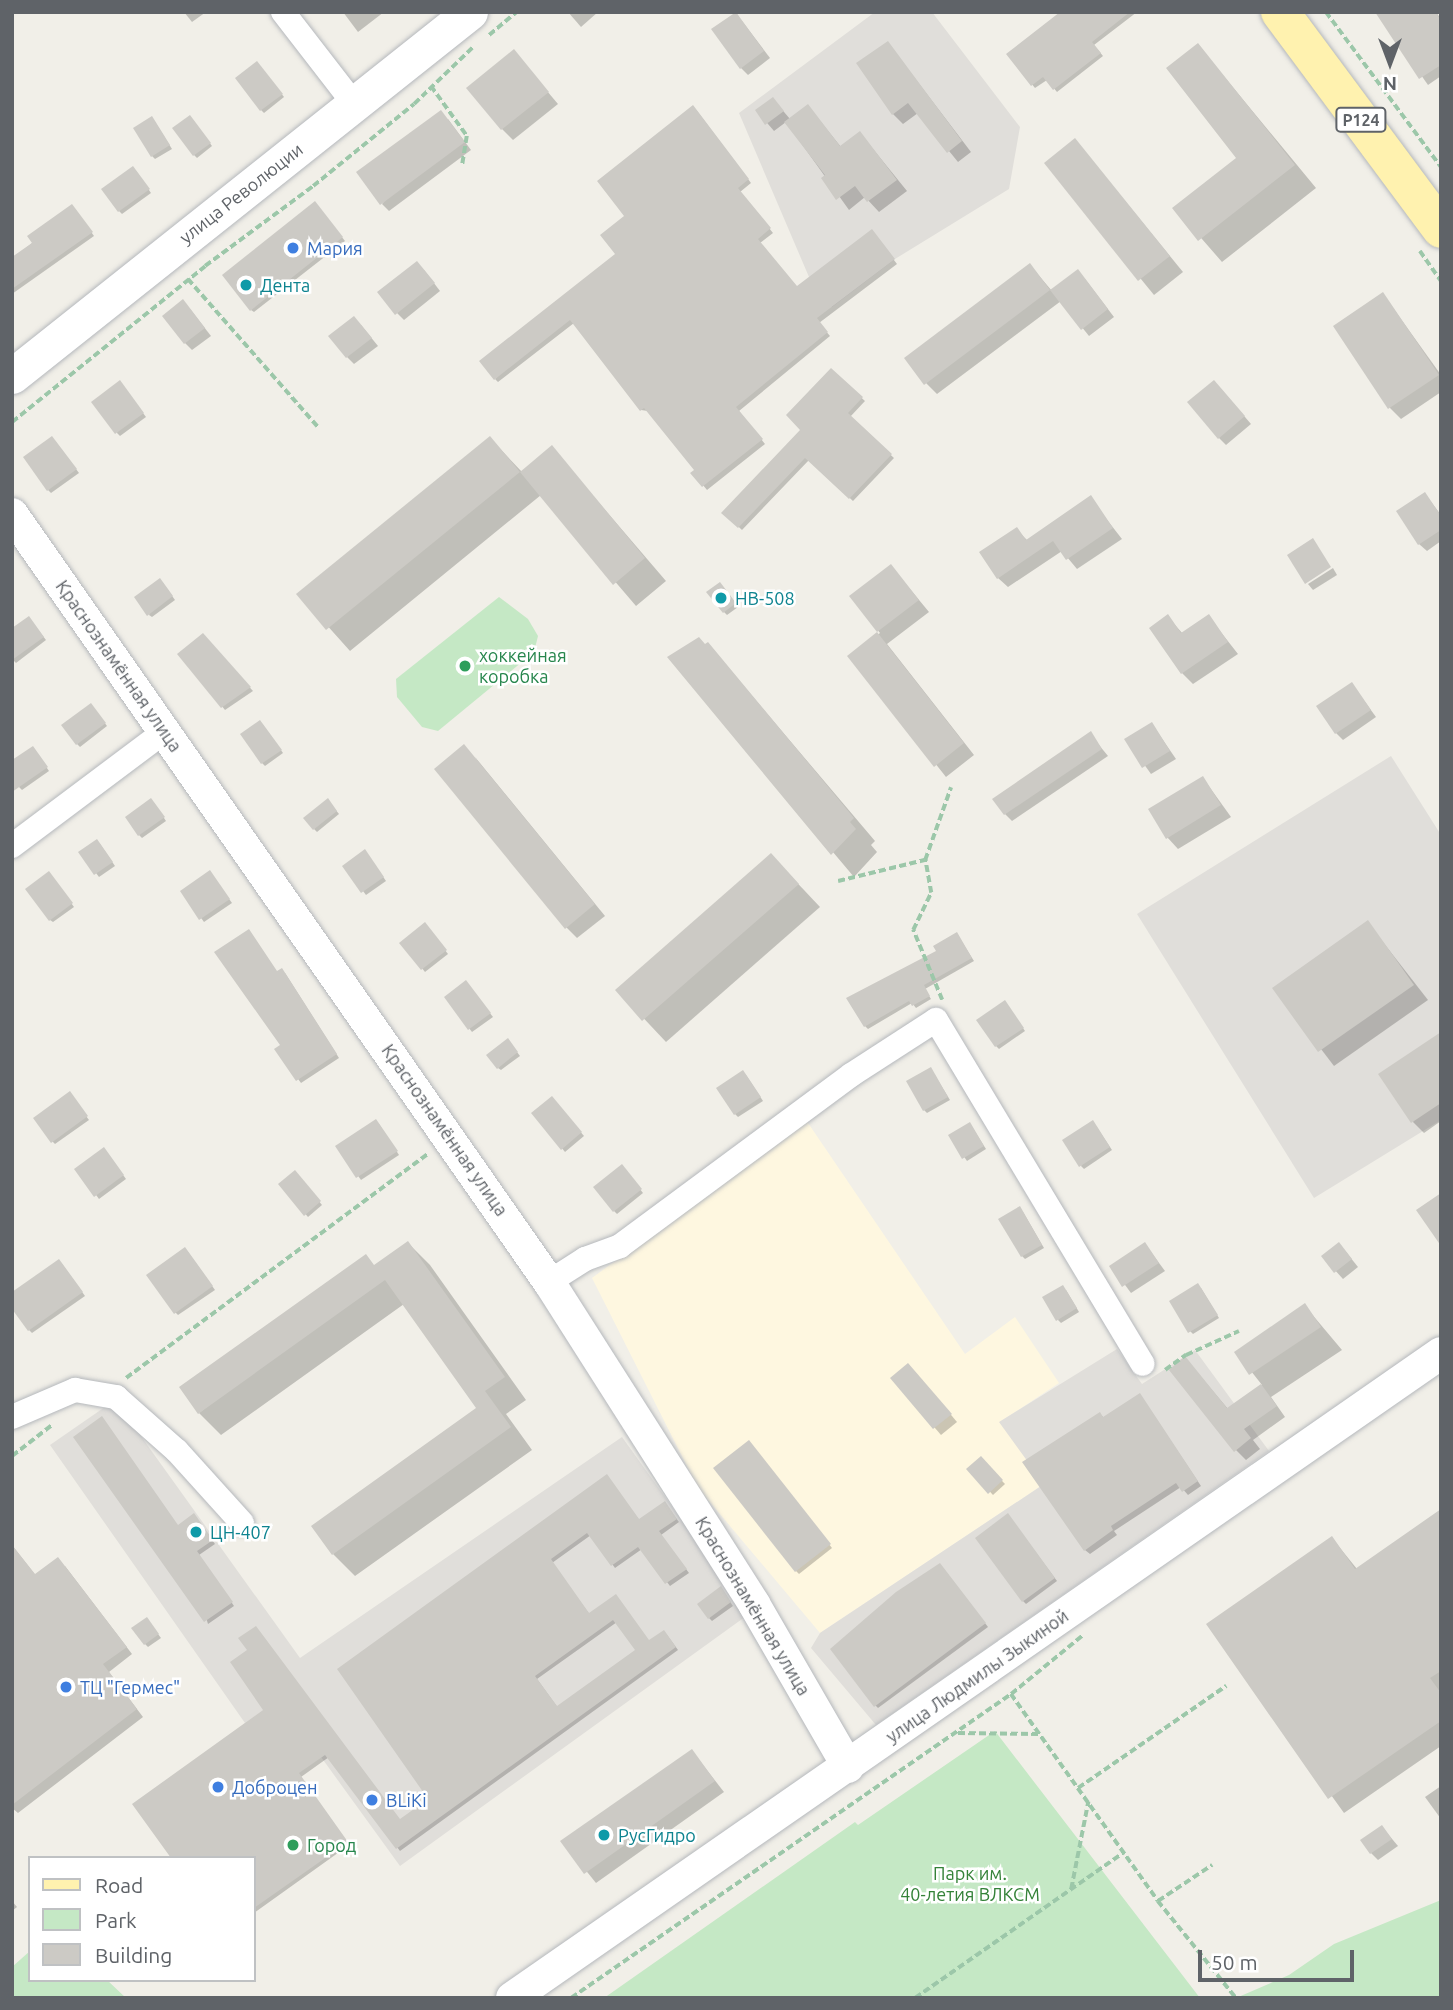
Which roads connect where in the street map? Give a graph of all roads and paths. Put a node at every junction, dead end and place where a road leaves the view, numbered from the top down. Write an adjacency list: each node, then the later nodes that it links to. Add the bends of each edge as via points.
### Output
1 (283, 12): 8 (street)
2 (516, 12): 5 (path)
3 (1280, 12): 11 (main road, Р124)
4 (1326, 12): 10 (path)
5 (477, 25): 8 (main road, улица Революции)
6 (473, 47): 7 (path)
7 (431, 86): 9 (path, via 467,136); 12 (path, via 313,186)
8 (354, 104): 13 (main road, улица Революции)
9 (462, 166)
10 (1441, 167)
11 (1441, 229)
12 (188, 279): 14 (path); 15 (path)
13 (12, 376)
14 (12, 422)
15 (319, 428)
16 (12, 514): 17 (street, Краснознамённая улица)
17 (165, 731): 19 (street); 23 (street, Краснознамённая улица)
18 (951, 787): 20 (path)
19 (12, 846)
20 (925, 860): 21 (path); 22 (path, via 931,893 913,930 941,997)
21 (838, 881)
22 (936, 1020): 24 (street, via 851,1075 620,1246 585,1259); 27 (street)
23 (451, 1137): 24 (street, Краснознамённая улица); 28 (path, via 181,1340)
24 (549, 1282): 36 (street, Краснознамённая улица, via 754,1604)
25 (1239, 1331): 27 (path, via 1165,1370)
26 (1441, 1353): 36 (street, улица Людмилы Зыкиной)
27 (1143, 1364)
28 (102, 1392): 29 (street, via 60,1393); 30 (street, via 145,1419)
29 (12, 1417)
30 (242, 1523)
31 (1085, 1634): 33 (path)
32 (1226, 1686): 37 (path)
33 (1011, 1694): 34 (path); 35 (path)
34 (955, 1732): 35 (path); 44 (path)
35 (1040, 1734): 37 (path)
36 (848, 1767): 43 (street, улица Людмилы Зыкиной)
37 (1077, 1788): 38 (path)
38 (1088, 1802): 39 (path); 41 (path)
39 (1123, 1853): 41 (path); 42 (path)
40 (1212, 1865): 42 (path)
41 (1072, 1889): 45 (path)
42 (1157, 1902): 46 (path)
43 (512, 1998)
44 (571, 1998)
45 (915, 1998)
46 (1236, 1998)

